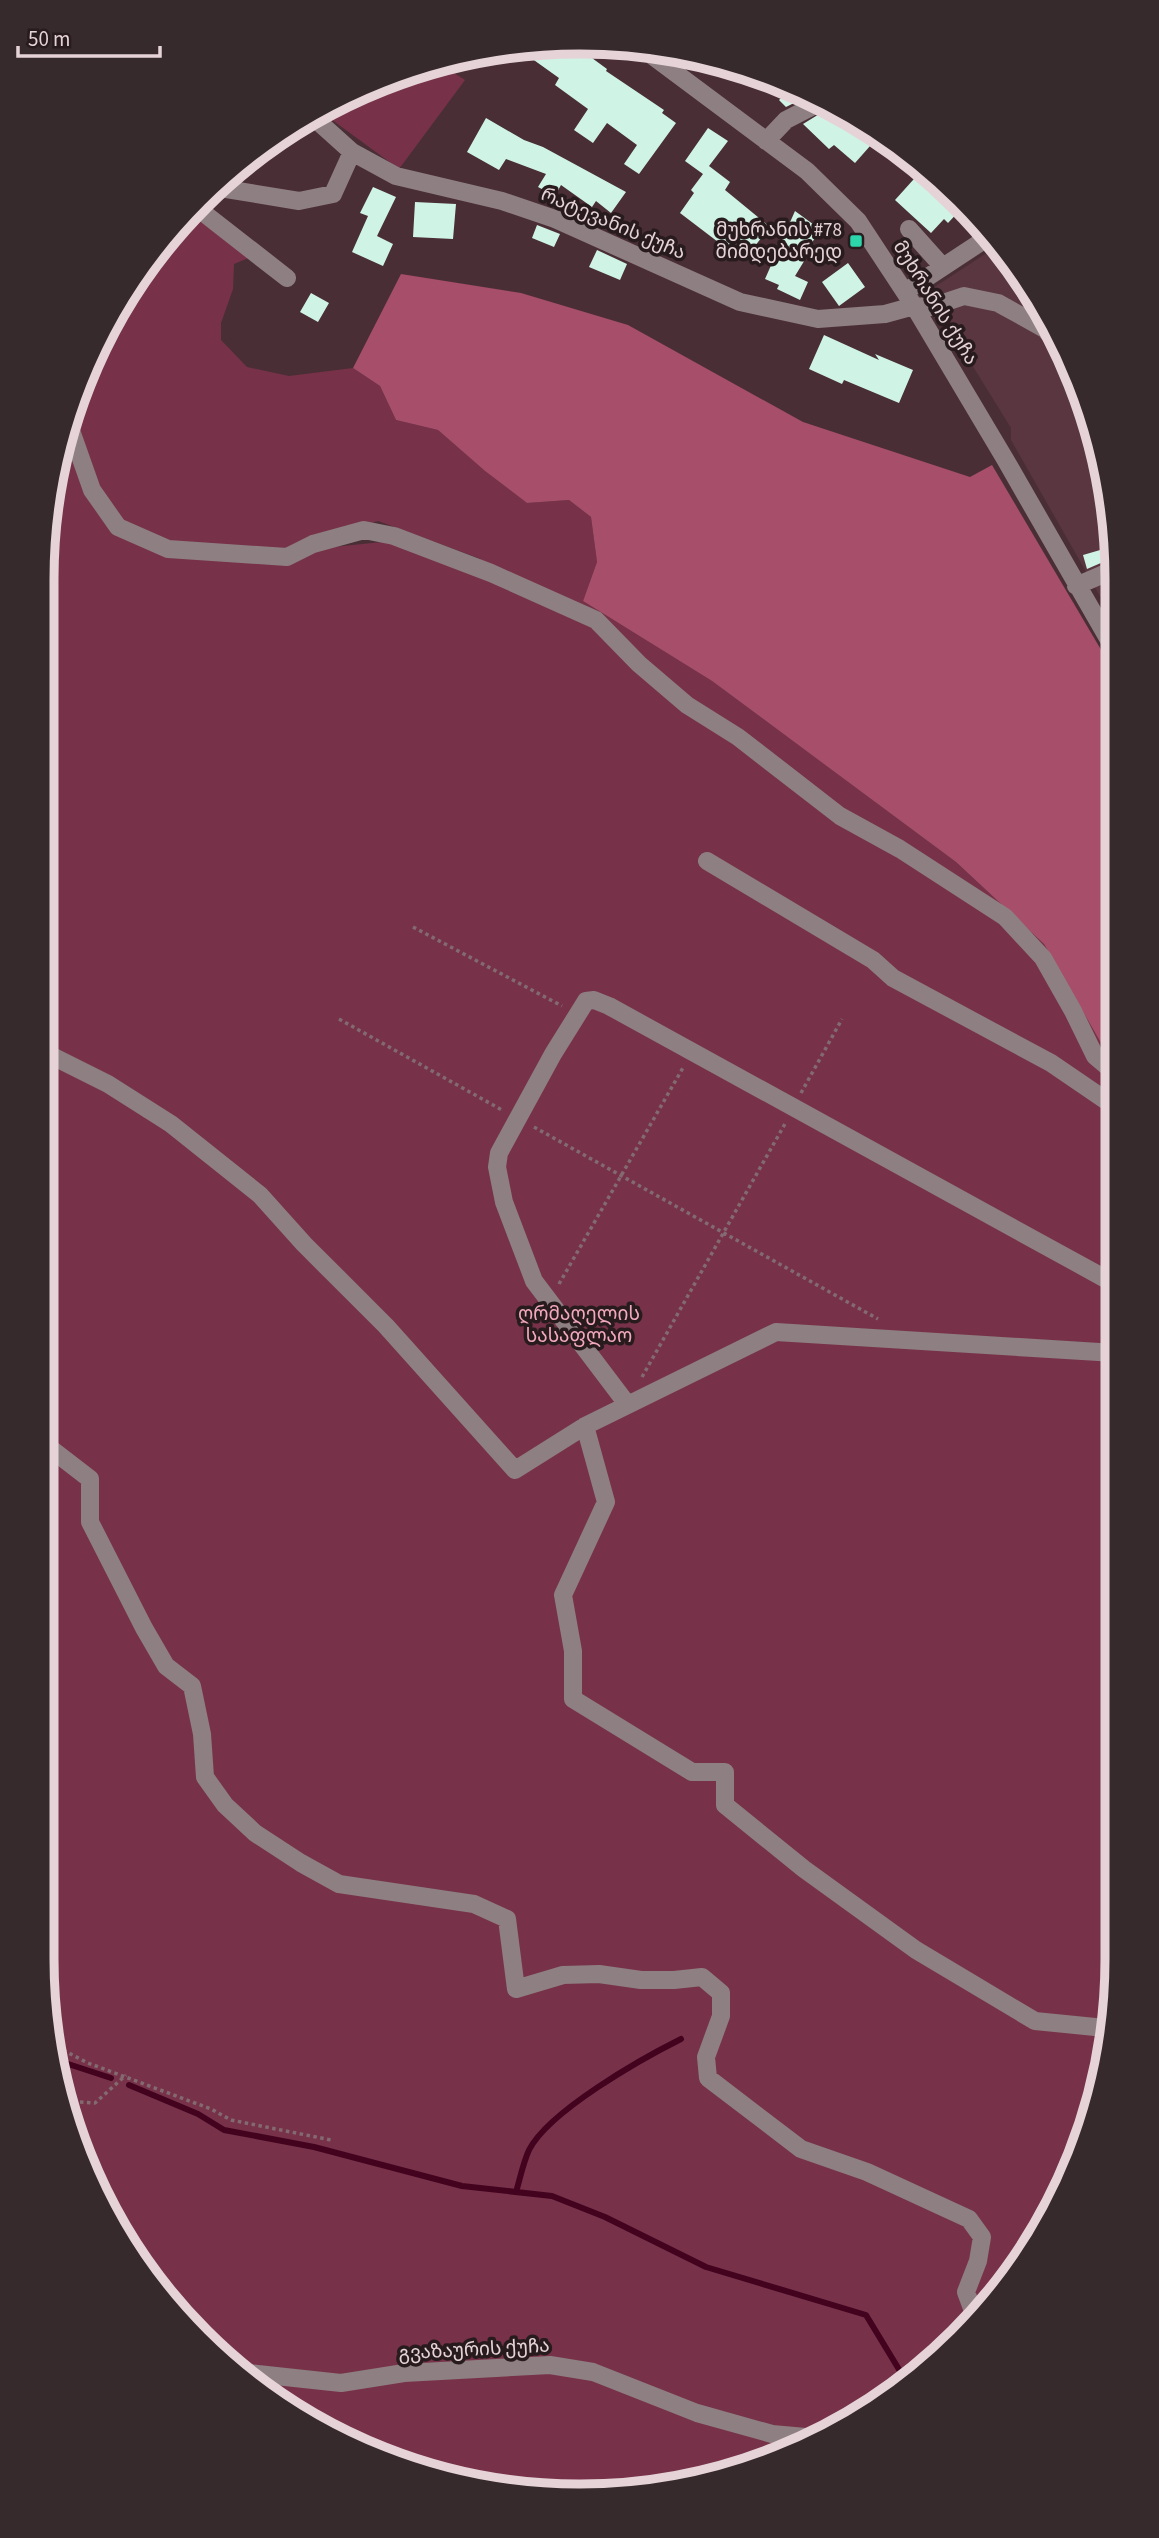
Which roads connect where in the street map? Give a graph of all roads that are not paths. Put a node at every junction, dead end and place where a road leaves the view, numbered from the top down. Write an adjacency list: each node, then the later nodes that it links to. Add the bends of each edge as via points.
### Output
1 (659, 61): 4 (street, მუხრანის ქუჩა)
2 (811, 107): 4 (street, via 786,120)
3 (320, 123): 5 (street, რატევანის ქუჩა)
4 (766, 141): 12 (street, მუხრანის ქუჩა, via 807,171 858,221)
5 (352, 152): 6 (street, via 333,194 299,201); 12 (street, რატევანის ქუჩა, via 396,176 502,201 555,219 740,302 818,319 885,314)
6 (228, 189)
7 (203, 213): 11 (street)
8 (909, 229): 10 (street)
9 (981, 242): 10 (street)
10 (943, 267): 12 (street)
11 (288, 278)
12 (909, 299): 13 (street, via 931,307 964,296 998,303); 16 (street, მუხრანის ქუჩა)
13 (1039, 326)
14 (74, 438): 20 (street, via 92,491 118,527 168,549 287,558 313,544 364,530 394,536 491,573 596,620 687,705 738,737 840,816 901,849 1005,917 1043,958 1095,1056)
15 (1105, 573): 16 (street)
16 (1076, 586): 17 (street, მუხრანის ქუჩა)
17 (1105, 634)
18 (707, 861): 21 (street, via 873,960 893,978 1051,1063)
19 (54, 1057): 25 (street, via 108,1084 172,1125 260,1195 515,1470)
20 (1105, 1064)
21 (1105, 1100)
22 (1105, 1278): 24 (street, via 692,1052 594,1000 586,1002 499,1153 497,1167 504,1202 534,1281)
23 (1105, 1352): 24 (street, via 776,1332)
24 (628, 1404): 25 (street)
25 (585, 1426): 27 (street, via 606,1502 563,1595 573,1651 573,1699 692,1772 725,1772 725,1805 916,1950 1035,2021)
26 (54, 1451): 28 (street, via 90,1479 90,1522 166,1666 192,1686 205,1777 225,1805 255,1833 339,1884 474,1904 507,1919 516,1989 563,1975 599,1973 641,1980 702,1977 720,1993 721,2016 706,2057 708,2078 801,2149 867,2172 969,2219 982,2237 966,2292)
27 (1100, 2027)
28 (972, 2307)
29 (259, 2374): 30 (street, გვაზაურის ქუჩა, via 341,2383 404,2373 550,2365 593,2372 697,2413)
30 (800, 2436)

